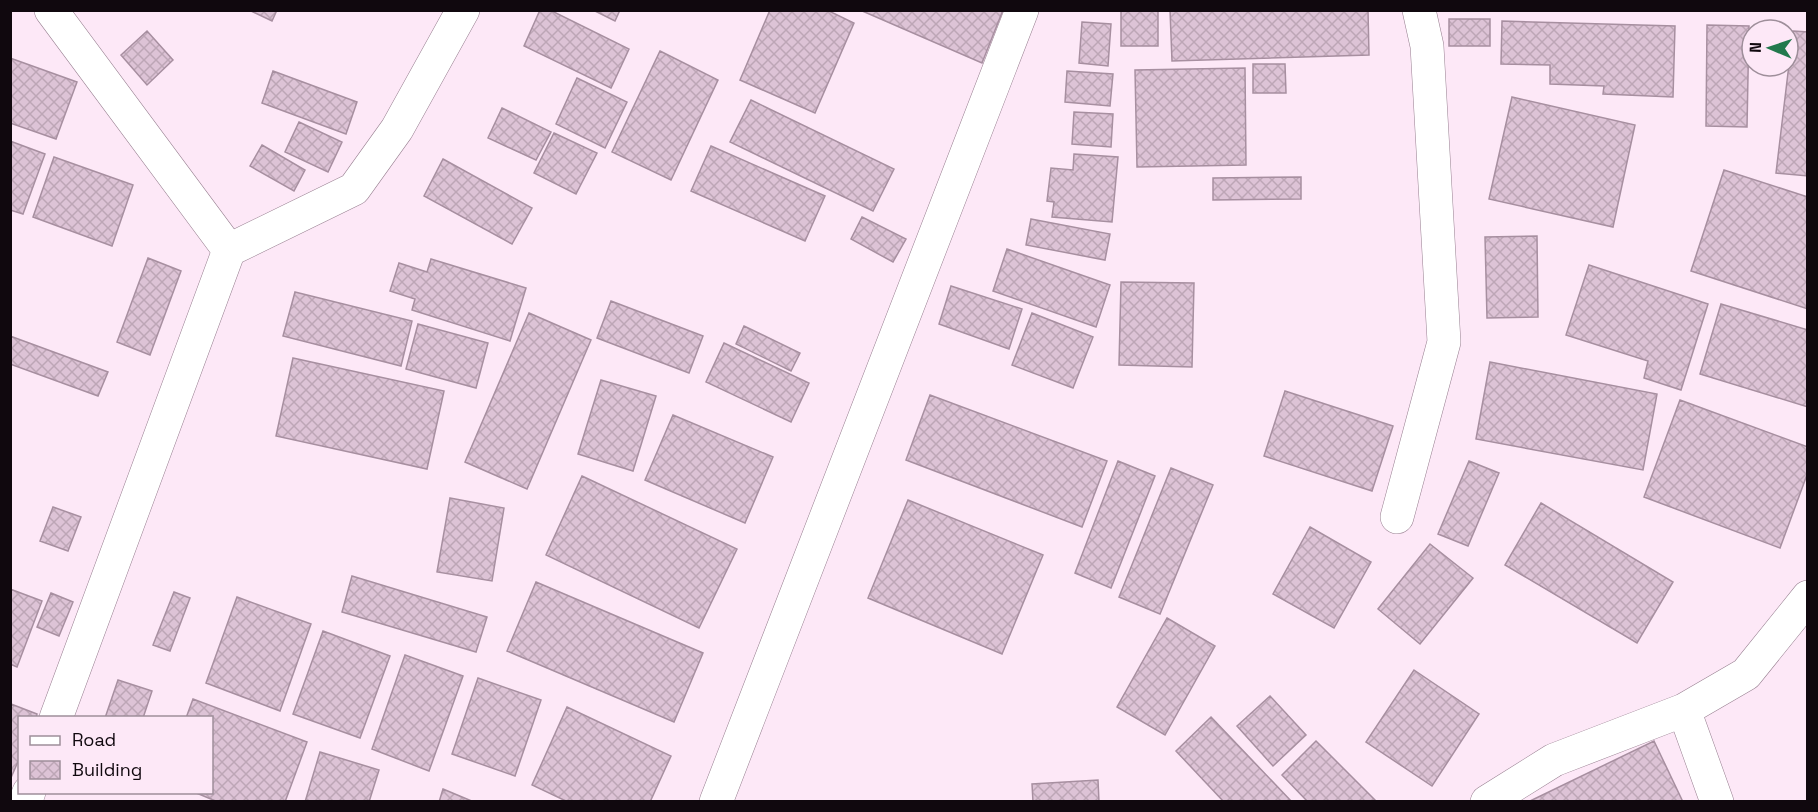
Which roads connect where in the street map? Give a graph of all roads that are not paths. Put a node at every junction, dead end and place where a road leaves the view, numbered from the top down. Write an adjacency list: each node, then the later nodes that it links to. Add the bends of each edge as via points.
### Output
1 (51, 10): 5 (street)
2 (463, 10): 5 (street, via 397,129 354,189)
3 (1022, 10): 10 (street)
4 (1419, 10): 6 (street, via 1427,46 1444,342)
5 (230, 250): 9 (street)
6 (1397, 517)
7 (1808, 597): 8 (street, via 1746,674)
8 (1684, 710): 11 (street, via 1554,760); 12 (street)
9 (56, 716)
10 (716, 801)
11 (1487, 801)
12 (1717, 801)

